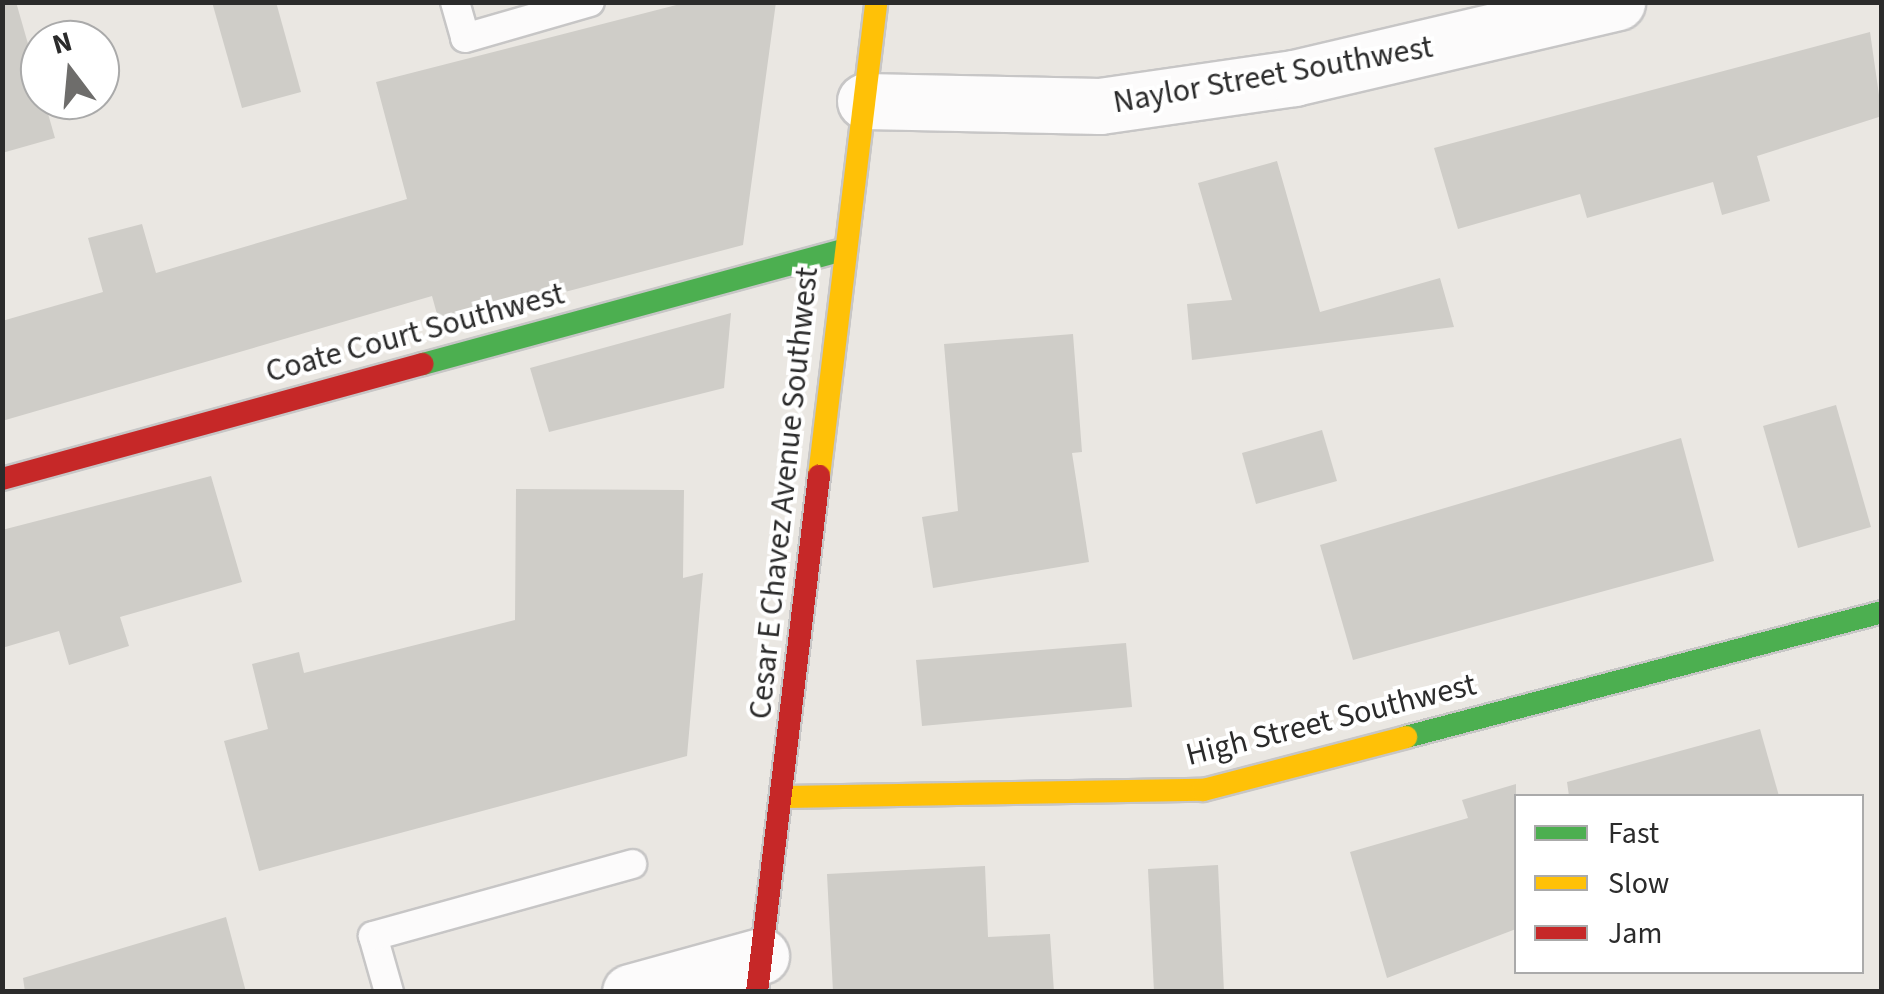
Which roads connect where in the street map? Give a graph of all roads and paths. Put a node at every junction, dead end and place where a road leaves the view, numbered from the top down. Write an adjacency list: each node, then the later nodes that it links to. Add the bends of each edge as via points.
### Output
1 (456, 2): 2 (lane, via 465,38)
2 (590, 2)
3 (876, 2): 5 (street, Cesar E Chavez Avenue Southwest)
4 (1617, 2): 5 (street, Naylor Street Southwest, via 1294,78 1100,106)
5 (865, 101): 6 (street, Cesar E Chavez Avenue Southwest)
6 (844, 250): 7 (street, Coate Court Southwest); 9 (street, Cesar E Chavez Avenue Southwest)
7 (2, 479)
8 (1882, 612): 9 (street, High Street Southwest, via 1203,790)
9 (782, 797): 11 (street, Cesar E Chavez Avenue Southwest)
10 (632, 864): 12 (lane, via 374,936)
11 (759, 974): 13 (street)
12 (389, 992)
13 (630, 992)

